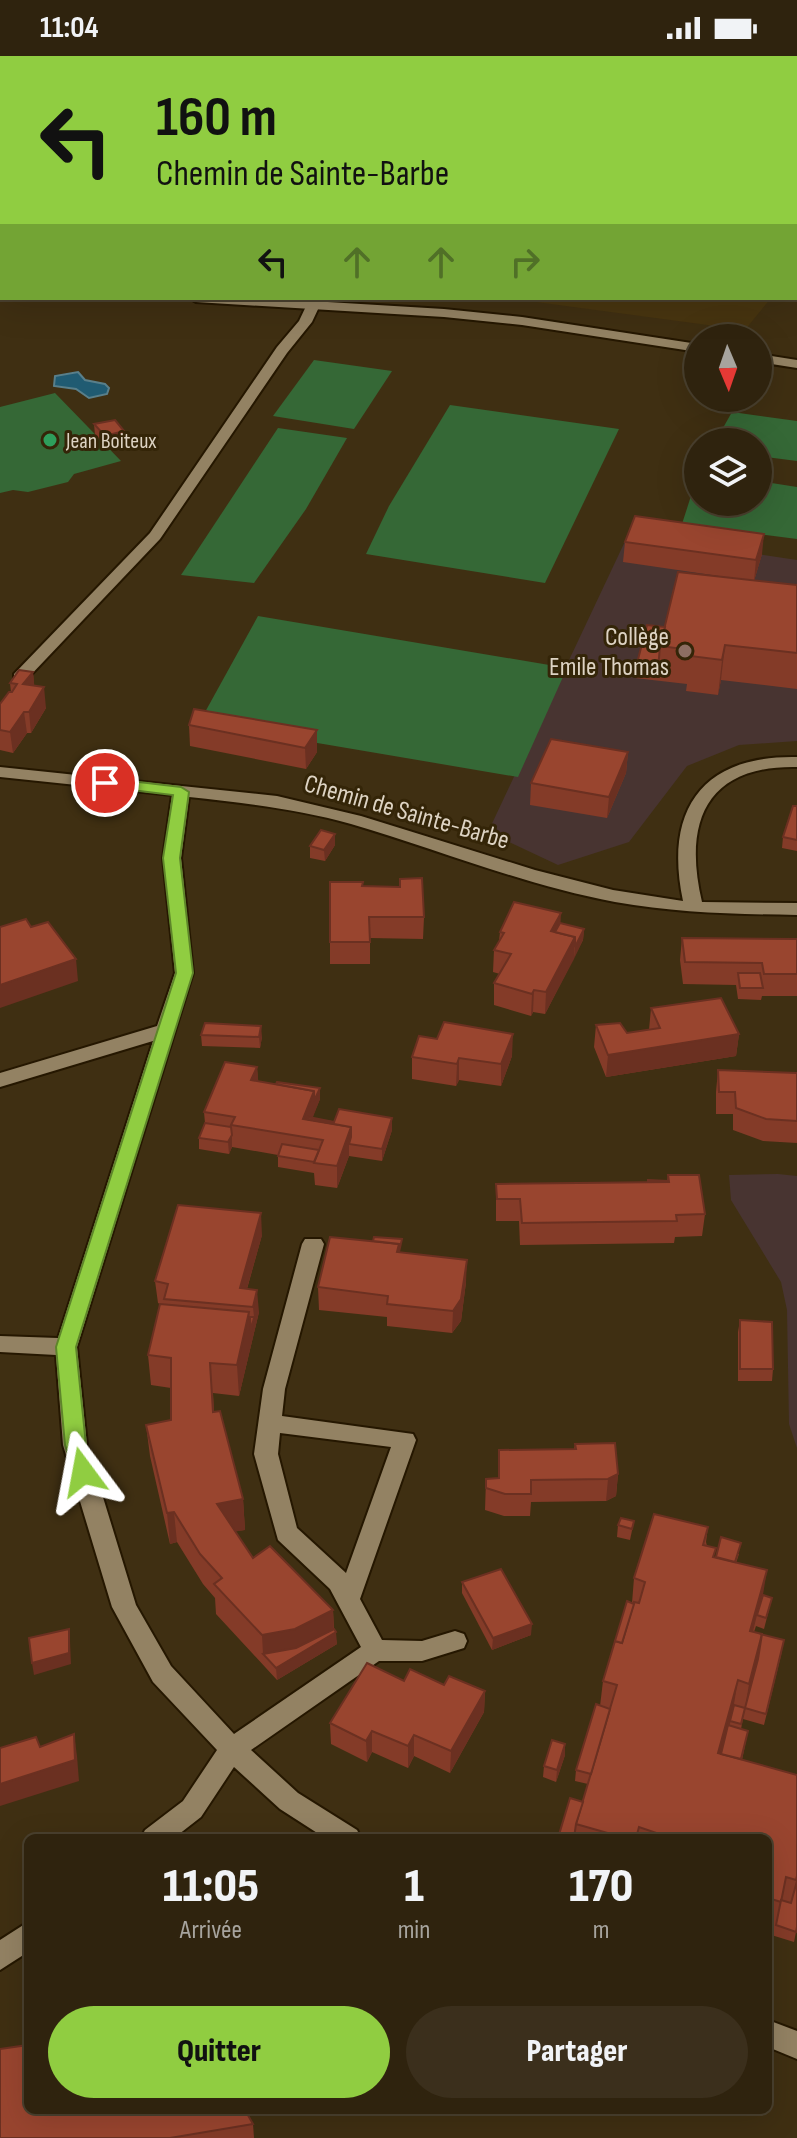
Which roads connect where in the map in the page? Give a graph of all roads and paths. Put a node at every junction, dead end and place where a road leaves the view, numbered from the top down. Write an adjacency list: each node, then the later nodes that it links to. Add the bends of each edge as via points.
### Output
1 (229, 300): 3 (street)
2 (449, 300): 4 (street)
3 (313, 305): 4 (street); 8 (street, via 155,536)
4 (444, 313): 5 (street)
5 (684, 346)
6 (772, 360): 7 (street)
7 (797, 364)
8 (20, 677)
9 (797, 762): 12 (street, via 744,768 711,789 690,820 686,877)
10 (0, 772): 11 (street, Chemin de Sainte-Barbe)
11 (181, 792): 12 (street, Chemin de Sainte-Barbe, via 277,801 613,896); 14 (street, via 172,858 184,973)
12 (694, 908): 13 (street, Chemin de Sainte-Barbe)
13 (797, 909)
14 (164, 1031): 15 (street); 18 (street)
15 (0, 1080)
16 (313, 1244): 19 (street, via 274,1389)
17 (0, 1344): 18 (street)
18 (66, 1347): 23 (street, via 75,1445 124,1607 162,1674)
19 (270, 1423): 20 (street, via 266,1454 286,1533 339,1582); 20 (street, via 405,1440)
20 (348, 1600): 22 (street)
21 (455, 1641): 22 (street, via 422,1651)
22 (375, 1650): 23 (street)
23 (232, 1749): 24 (street, via 192,1809); 25 (street, via 289,1801)
24 (159, 1834)
25 (342, 1834)
26 (24, 1938): 27 (street)
27 (0, 1957)
28 (772, 2035): 29 (street)
29 (797, 2045)

